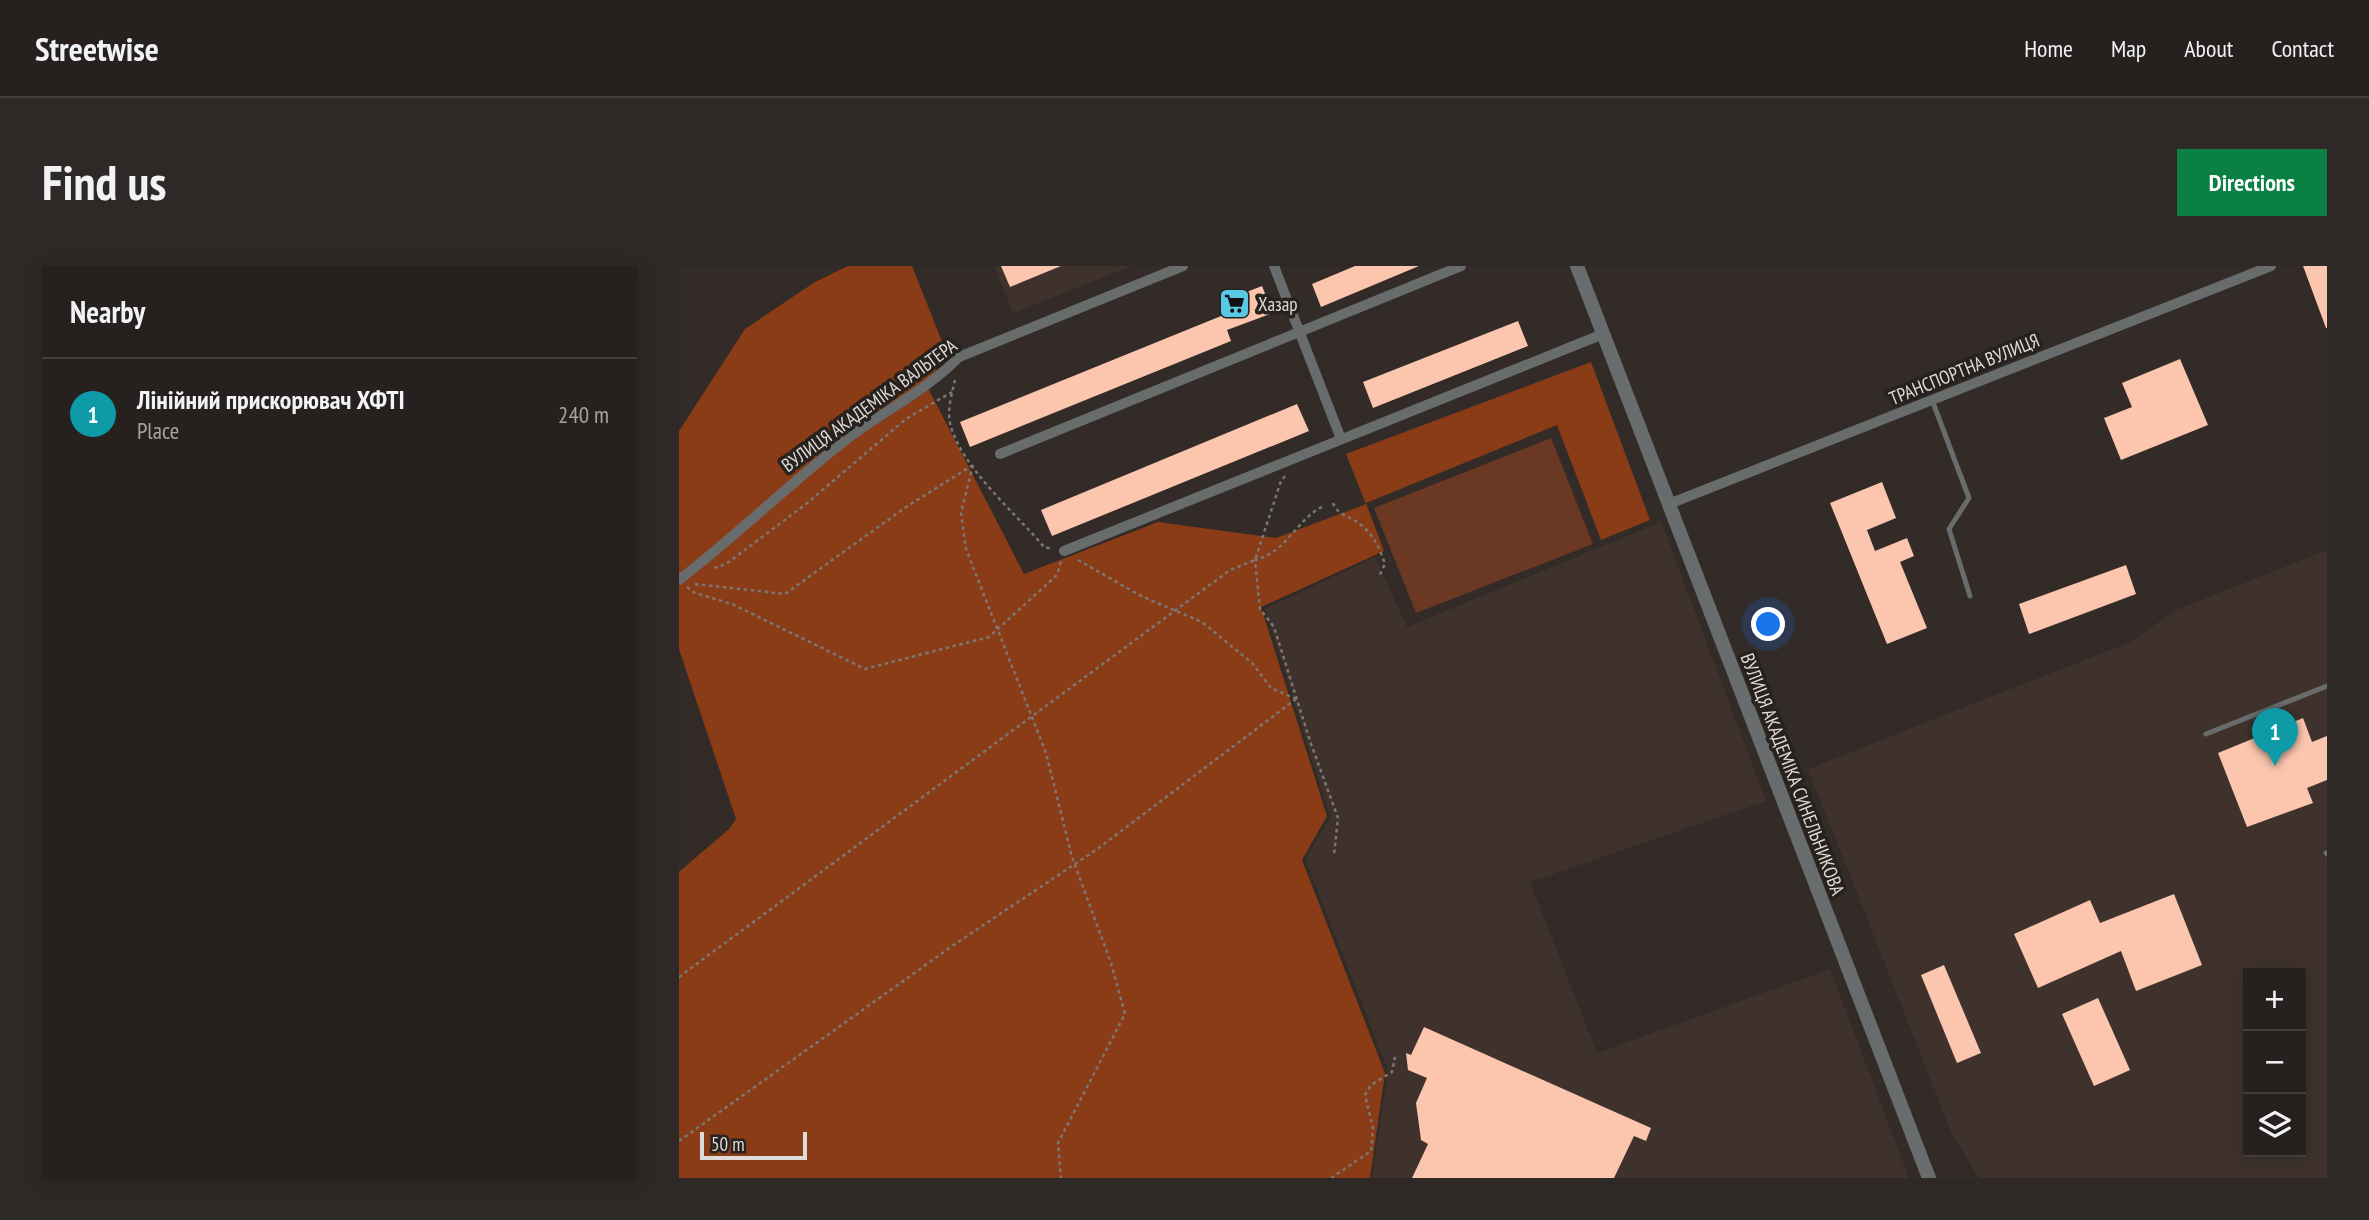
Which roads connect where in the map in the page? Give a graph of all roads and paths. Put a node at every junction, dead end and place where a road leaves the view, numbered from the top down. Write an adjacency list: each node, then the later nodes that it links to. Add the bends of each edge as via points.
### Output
1 (1183, 266): 20 (street, ВУЛИЦЯ АКАДЕМІКА ВАЛЬТЕРА, via 959,357 944,373 874,418 786,487)
2 (1274, 266): 6 (street)
3 (1461, 266): 6 (street)
4 (1577, 266): 7 (street, ВУЛИЦЯ АКАДЕМІКА СИНЕЛЬНИКОВА)
5 (2271, 266): 9 (street, ТРАНСПОРТНА ВУЛИЦЯ)
6 (1298, 332): 10 (street); 11 (street)
7 (1603, 334): 10 (street); 14 (street, ВУЛИЦЯ АКАДЕМІКА СИНЕЛЬНИКОВА)
8 (952, 392): 18 (path, via 905,419 726,564)
9 (1932, 400): 14 (street, ТРАНСПОРТНА ВУЛИЦЯ); 21 (lane, via 1969,498 1949,528)
10 (1341, 439): 16 (street)
11 (1000, 454)
12 (1288, 472): 17 (path)
13 (1333, 503): 19 (path, via 1380,547 1384,564)
14 (1669, 504): 34 (street, ВУЛИЦЯ АКАДЕМІКА СИНЕЛЬНИКОВА)
15 (1322, 507): 17 (path, via 1310,513 1290,540 1268,557)
16 (1064, 551): 22 (path, via 1057,575)
17 (1255, 560): 24 (path, via 1260,609 1274,627); 25 (path, via 1230,570)
18 (702, 572)
19 (1379, 576)
20 (679, 581): 22 (path, via 695,593 732,604 865,669 989,637); 22 (path, via 785,594 973,465 961,513 965,550)
21 (1970, 596)
22 (998, 630): 25 (path)
23 (2327, 686): 26 (lane)
24 (1296, 699): 27 (path, via 1338,818); 28 (path)
25 (1033, 717): 28 (path); 29 (path)
26 (2206, 734)
27 (1334, 855)
28 (1075, 864): 31 (path); 32 (path, via 1125,1014 1058,1143)
29 (679, 977)
30 (1395, 1057): 33 (path, via 1392,1072 1365,1095 1373,1128 1371,1151)
31 (679, 1141)
32 (1061, 1178)
33 (1331, 1178)
34 (1929, 1178)

